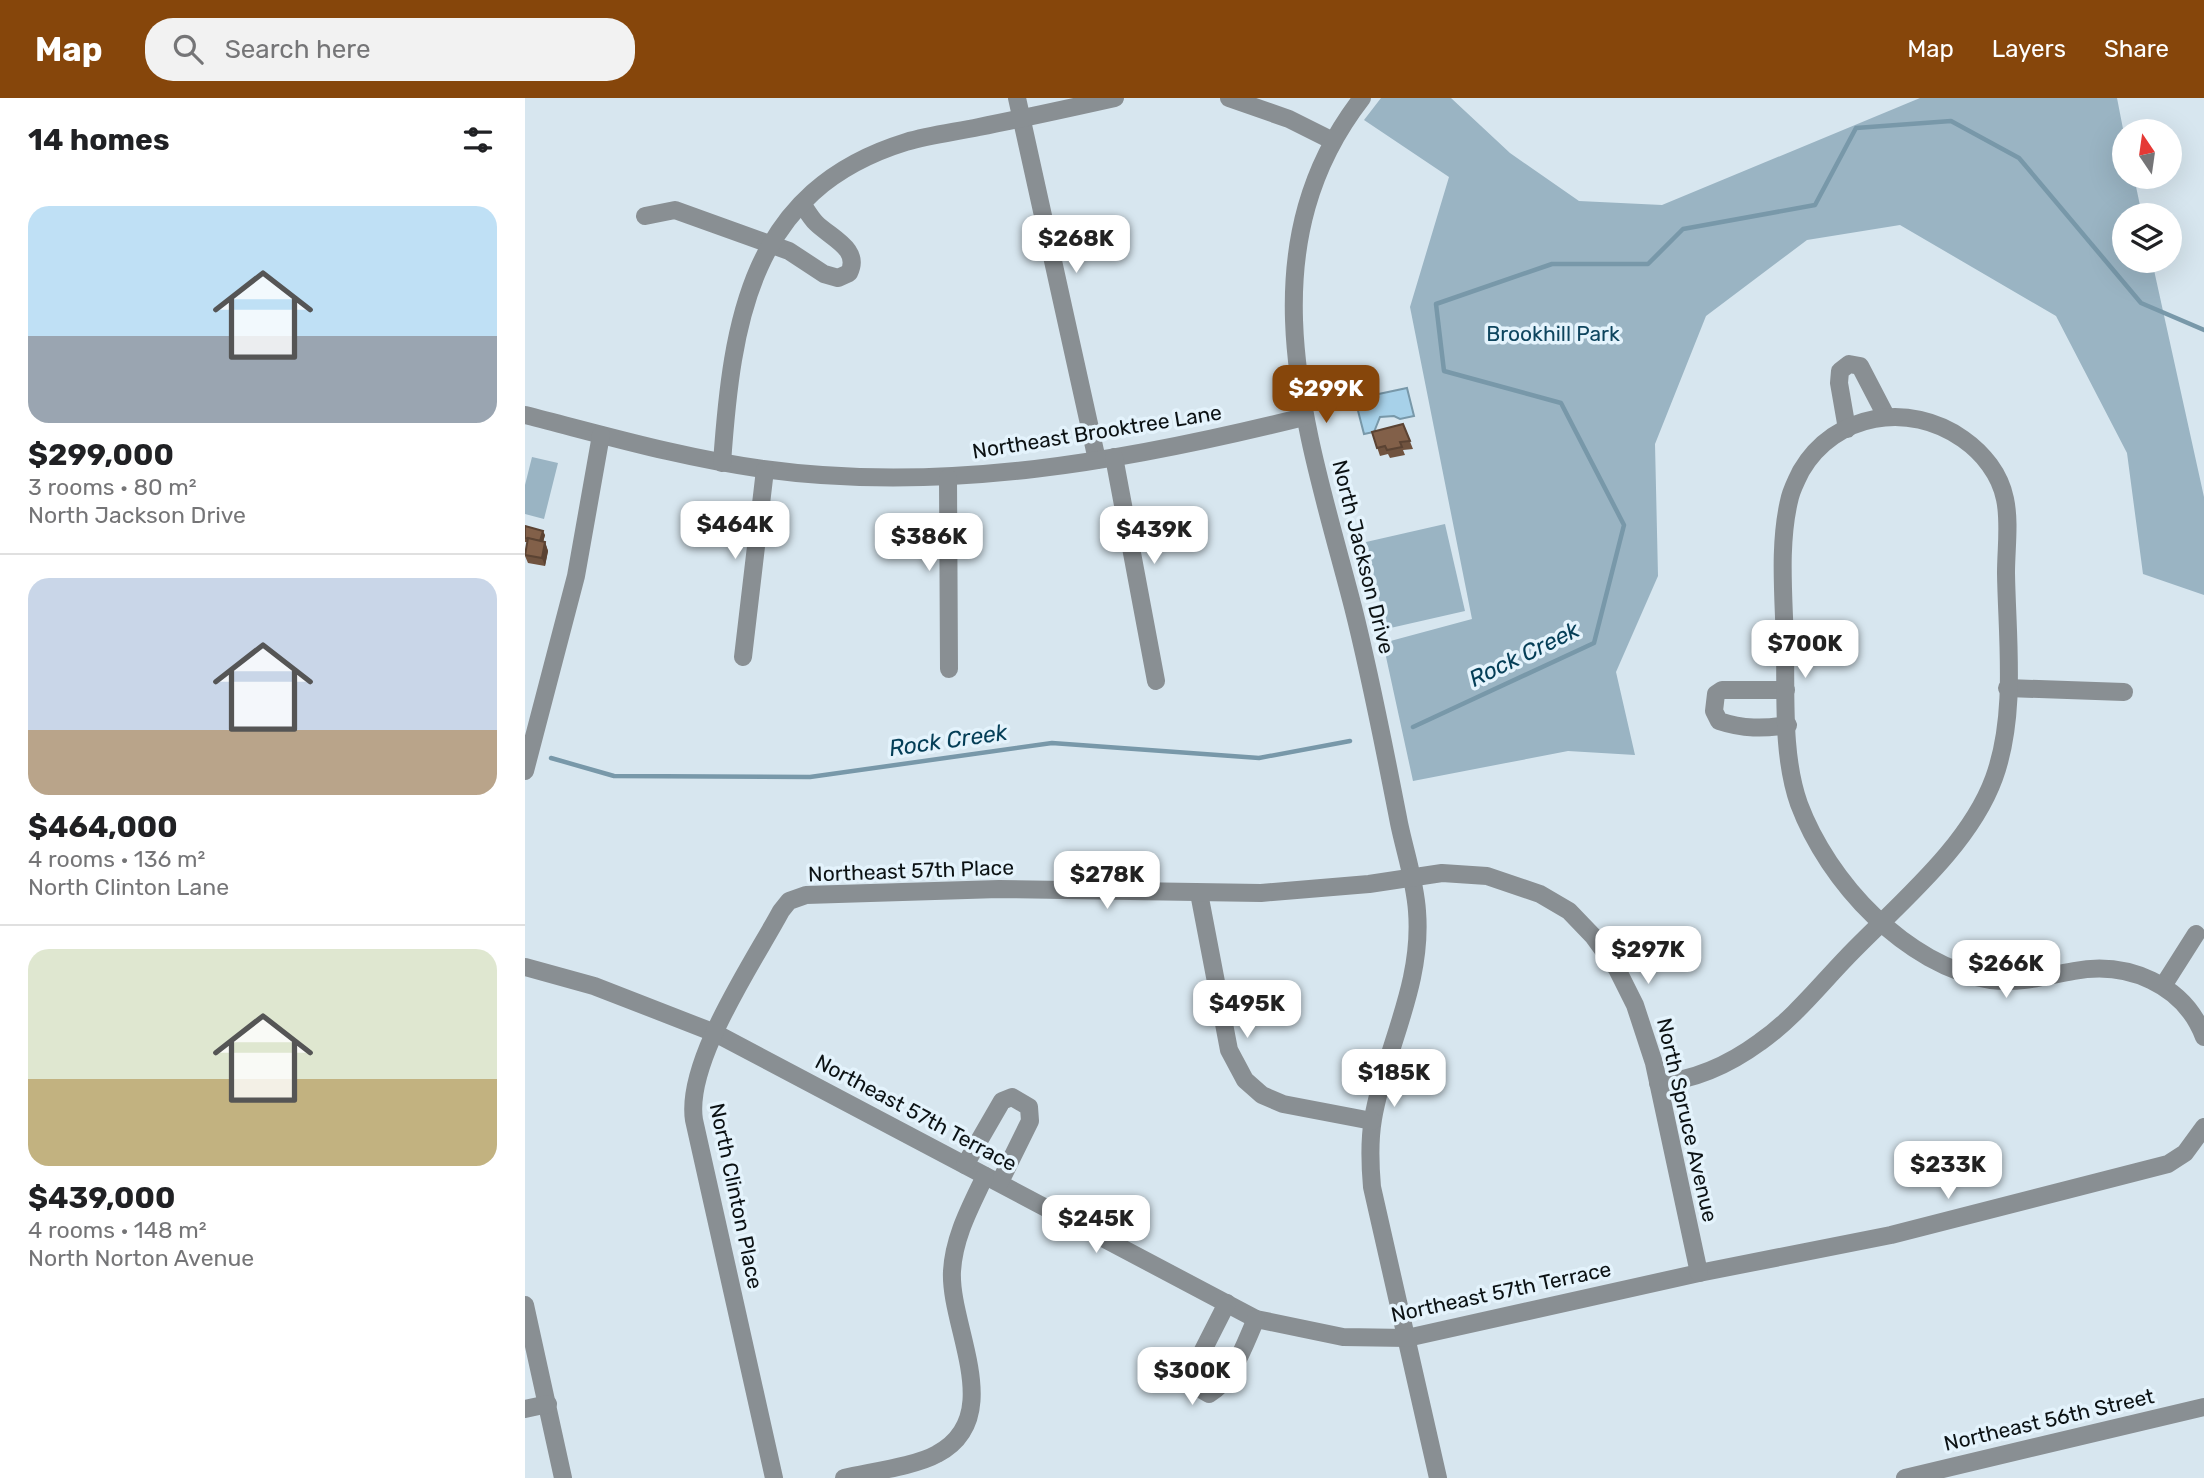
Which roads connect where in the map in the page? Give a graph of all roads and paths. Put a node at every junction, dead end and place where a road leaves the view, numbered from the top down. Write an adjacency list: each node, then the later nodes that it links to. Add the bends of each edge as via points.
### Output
1 (1017, 98): 5 (street)
2 (1115, 98): 5 (street)
3 (1229, 98): 6 (street, via 1289,119)
4 (1362, 98): 6 (street, North Jackson Drive)
5 (1022, 118): 7 (street, via 883,150 821,186); 15 (street)
6 (1333, 141): 12 (street, North Jackson Drive, via 1314,182 1297,253 1293,332)
7 (803, 205): 9 (street); 9 (street, via 814,221 850,251 853,265 849,274 838,278 824,274 789,251)
8 (645, 216): 9 (street, via 675,210)
9 (768, 245): 16 (street, via 754,273 739,331)
10 (525, 415): 14 (street, Northeast Brooktree Lane)
11 (1886, 416): 13 (street); 13 (street, via 1867,374 1860,366 1849,364 1840,371 1839,383); 22 (street, via 1923,418 1942,426 1977,449 1996,474 2006,503)
12 (1304, 417): 15 (street, Northeast Brooktree Lane); 27 (street, North Jackson Drive, via 1364,652)
13 (1847, 429): 23 (street, via 1827,441 1804,466 1790,497 1783,562)
14 (601, 435): 16 (street, Northeast Brooktree Lane); 26 (street, via 576,576)
15 (1106, 459): 18 (street, Northeast Brooktree Lane); 21 (street)
16 (722, 463): 17 (street, Northeast Brooktree Lane)
17 (765, 470): 18 (street, Northeast Brooktree Lane); 19 (street)
18 (948, 478): 20 (street)
19 (743, 657)
20 (949, 669)
21 (1156, 681)
22 (2007, 688): 24 (street); 30 (street, via 2001,753 1976,815 1957,842)
23 (1786, 690): 25 (street); 25 (street, via 1722,690 1716,694 1714,711 1719,721 1737,727)
24 (2124, 692)
25 (1788, 725): 30 (street, via 1790,772 1807,825 1835,874)
26 (525, 771)
27 (1412, 875): 28 (street, Northeast 57th Place, via 1304,891); 36 (street, North Spruce Avenue, via 1487,876 1519,885 1569,911 1627,986 1643,1024); 37 (street, North Jackson Drive, via 1417,909 1416,968)
28 (1199, 893): 29 (street, Northeast 57th Place, via 999,889 806,895); 37 (street, via 1229,1050 1245,1080 1262,1095 1283,1104)
29 (789, 901): 34 (street, North Clinton Place)
30 (1881, 922): 33 (street, via 1946,966 1991,980 2039,980 2097,969 2133,974); 36 (street, via 1762,1041 1699,1075)
31 (2196, 934): 33 (street)
32 (525, 967): 34 (street, Northeast 57th Terrace, via 594,986)
33 (2163, 986): 35 (street, via 2192,1012)
34 (715, 1032): 39 (street, Northeast 57th Terrace); 50 (street, North Clinton Place, via 696,1078 692,1110)
35 (2204, 1037)
36 (1658, 1083): 41 (street, North Spruce Avenue)
37 (1372, 1121): 45 (street, North Jackson Drive, via 1372,1187)
38 (2204, 1127): 41 (street, Northeast 57th Terrace, via 2185,1153 2168,1164 1891,1235)
39 (965, 1165): 40 (street, Northeast 57th Terrace); 40 (street, via 1002,1101 1011,1097 1022,1102 1028,1107 1030,1121)
40 (993, 1179): 42 (street, Northeast 57th Terrace); 51 (street, via 960,1231 952,1268 972,1386 965,1422 935,1456)
41 (1699, 1273): 45 (street, Northeast 57th Terrace)
42 (1227, 1303): 44 (street, Northeast 57th Terrace); 44 (street, via 1193,1367 1192,1380 1202,1391 1209,1394 1218,1389)
43 (525, 1305): 46 (street)
44 (1256, 1318): 45 (street, Northeast 57th Terrace, via 1343,1337)
45 (1407, 1338): 52 (street, North Jackson Drive)
46 (548, 1404): 48 (street); 49 (street)
47 (2204, 1407): 53 (street, Northeast 56th Street)
48 (525, 1409)
49 (563, 1478)
50 (774, 1478)
51 (844, 1478)
52 (1438, 1478)
53 (1905, 1478)

